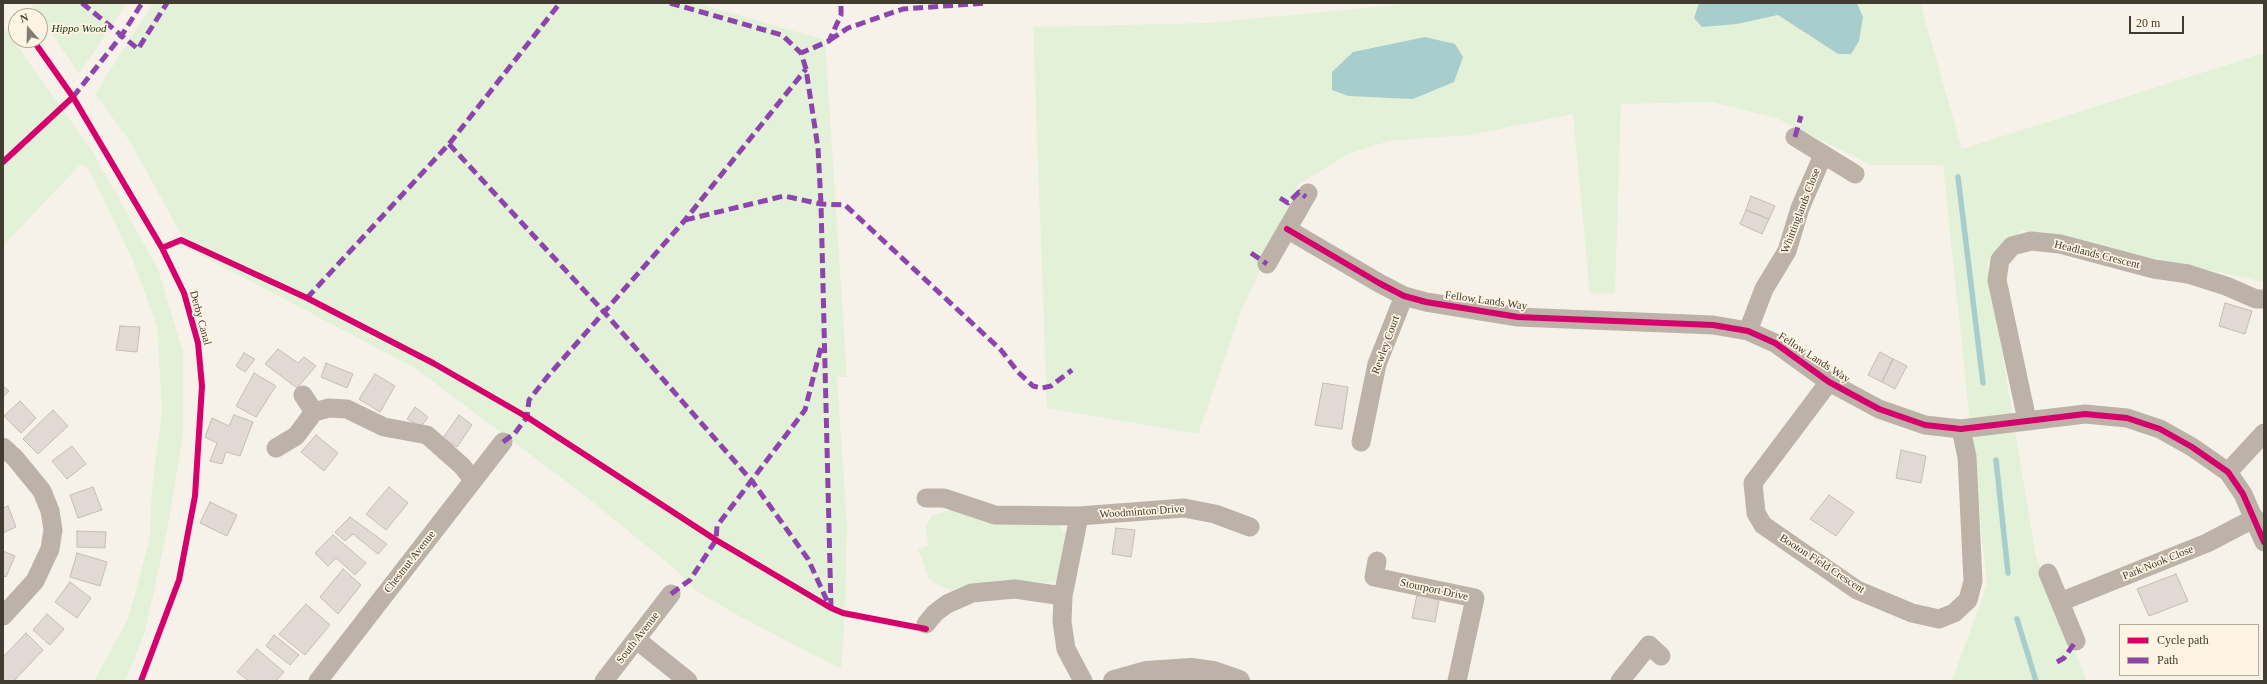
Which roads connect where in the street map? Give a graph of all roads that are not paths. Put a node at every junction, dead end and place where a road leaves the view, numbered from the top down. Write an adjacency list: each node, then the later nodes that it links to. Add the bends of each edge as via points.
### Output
1 (1795, 137): 2 (street, Whittinglands Close)
2 (1823, 155): 3 (street, Whittinglands Close); 9 (street, Whittinglands Close, via 1800,208 1787,251 1764,290)
3 (1855, 174)
4 (1308, 193): 5 (street)
5 (1287, 229): 6 (street); 7 (street, Fellow Lands Way)
6 (1267, 264)
7 (1404, 296): 9 (street, Fellow Lands Way, via 1518,317 1713,325); 17 (street, Rewley Court, via 1377,364)
8 (2264, 299): 13 (street, Headlands Crescent, via 2256,299 2188,274 2154,269 2060,244 2031,241 2012,246 2000,260 1997,280)
9 (1748, 331): 10 (street, Fellow Lands Way, via 1775,343)
10 (1829, 382): 14 (street, Fellow Lands Way, via 1879,409 1925,425); 14 (street, Booton Field Crescent, via 1753,483 1756,513 1763,525 1857,590 1912,613 1938,619 1954,613 1968,600 1973,581 1967,457)
11 (303, 395): 12 (street)
12 (314, 412): 19 (street, via 296,436); 21 (street, via 329,408 347,409 384,427 427,435 462,466)
13 (2027, 420): 14 (street, Fellow Lands Way); 20 (street, Fellow Lands Way, via 2085,414 2127,418 2160,429)
14 (1961, 429)
15 (2264, 433): 20 (street)
16 (503, 442): 21 (street, Chestnut Avenue)
17 (1361, 442)
18 (3, 447): 32 (street, via 42,491 53,530 50,549 35,581)
19 (276, 448)
20 (2228, 472): 24 (street, Fellow Lands Way)
21 (473, 480): 37 (street, Chestnut Avenue)
22 (926, 498): 23 (street, Woodminton Drive, via 944,498 995,515)
23 (1079, 516): 25 (street, Woodminton Drive, via 1184,508 1216,514); 30 (street)
24 (2255, 518): 26 (street, Fellow Lands Way); 31 (street, Park Nook Close, via 2207,543)
25 (1250, 526)
26 (2264, 542)
27 (1377, 561): 43 (street, Stourport Drive, via 1374,577 1475,598)
28 (2048, 573): 31 (street)
29 (671, 594): 34 (street, South Avenue)
30 (1063, 596): 33 (street, via 1015,589 972,593 947,604); 40 (street, via 1062,622 1066,649)
31 (2060, 602): 35 (street)
32 (3, 616)
33 (926, 624)
34 (637, 640): 38 (street, South Avenue); 39 (street)
35 (2076, 641)
36 (1661, 656): 44 (street, via 1649,645)
37 (318, 681)
38 (604, 681)
39 (688, 681)
40 (1083, 681)
41 (1114, 681): 42 (street, via 1146,672 1191,669 1213,672)
42 (1239, 681)
43 (1457, 681)
44 (1620, 681)

